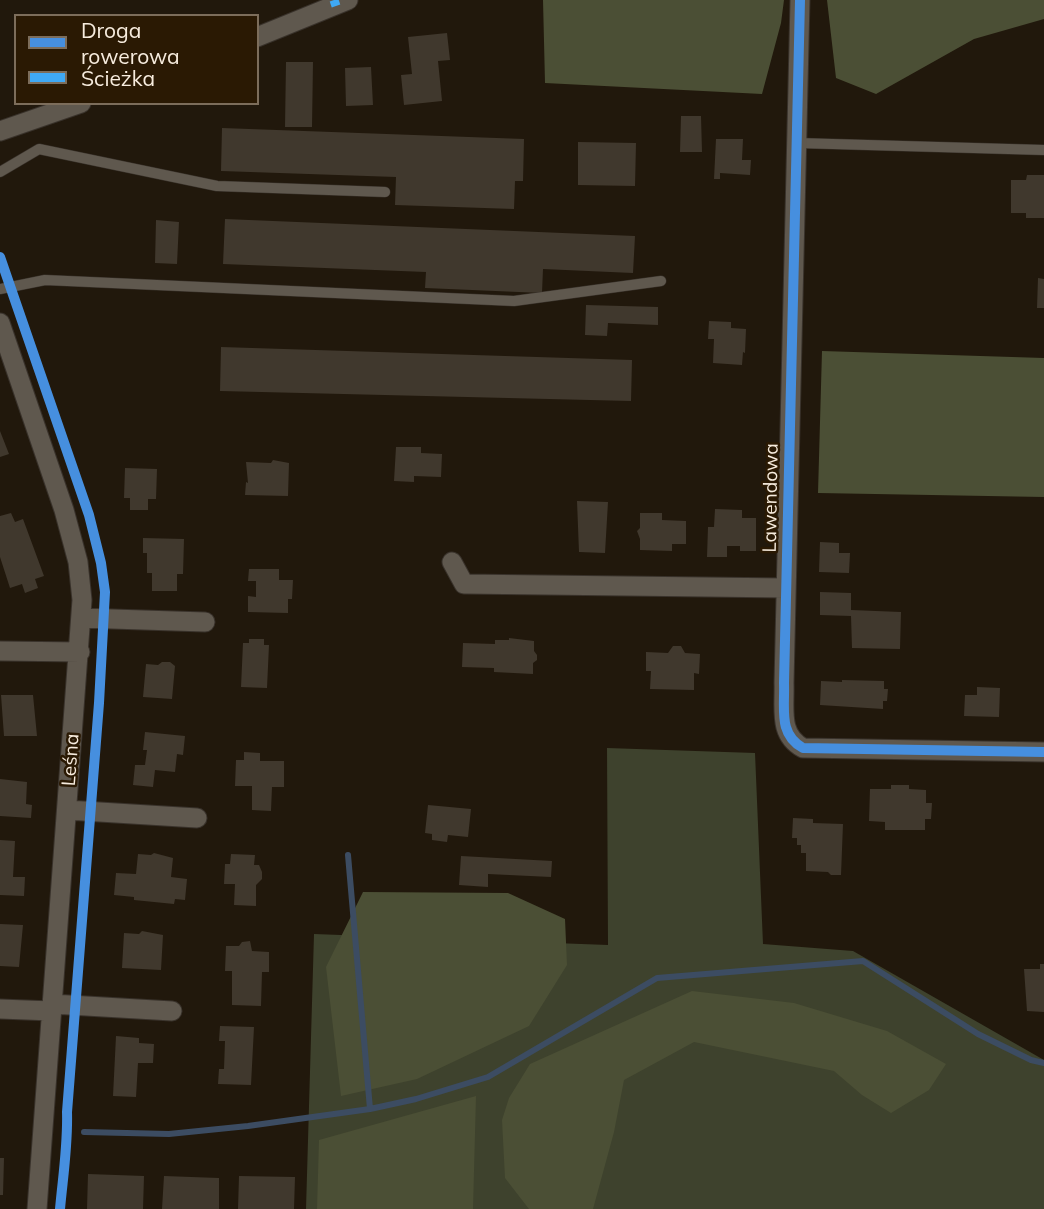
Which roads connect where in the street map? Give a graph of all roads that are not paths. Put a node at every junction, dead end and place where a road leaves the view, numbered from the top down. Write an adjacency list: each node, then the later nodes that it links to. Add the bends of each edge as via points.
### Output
1 (348, 0): 3 (street)
2 (800, 0): 6 (street, Lawendowa)
3 (259, 36)
4 (75, 105): 5 (street)
5 (0, 131)
6 (796, 142): 7 (lane); 14 (street, Lawendowa)
7 (1044, 149)
8 (0, 172): 9 (lane, via 39,149 217,186)
9 (385, 192)
10 (661, 281): 11 (lane, via 514,301 45,280)
11 (0, 289)
12 (0, 323): 15 (street, Leśna, via 74,545)
13 (452, 562): 14 (street, via 464,584)
14 (786, 588): 19 (street, Lawendowa, via 785,729 792,742 803,748)
15 (81, 618): 16 (street); 18 (street, Leśna)
16 (205, 622)
17 (0, 651): 18 (street)
18 (79, 652): 20 (street, Leśna)
19 (1044, 752)
20 (67, 810): 21 (street); 22 (street, Leśna)
21 (197, 818)
22 (52, 1007): 23 (street); 24 (street); 25 (street, Leśna)
23 (0, 1009)
24 (172, 1011)
25 (37, 1209)

